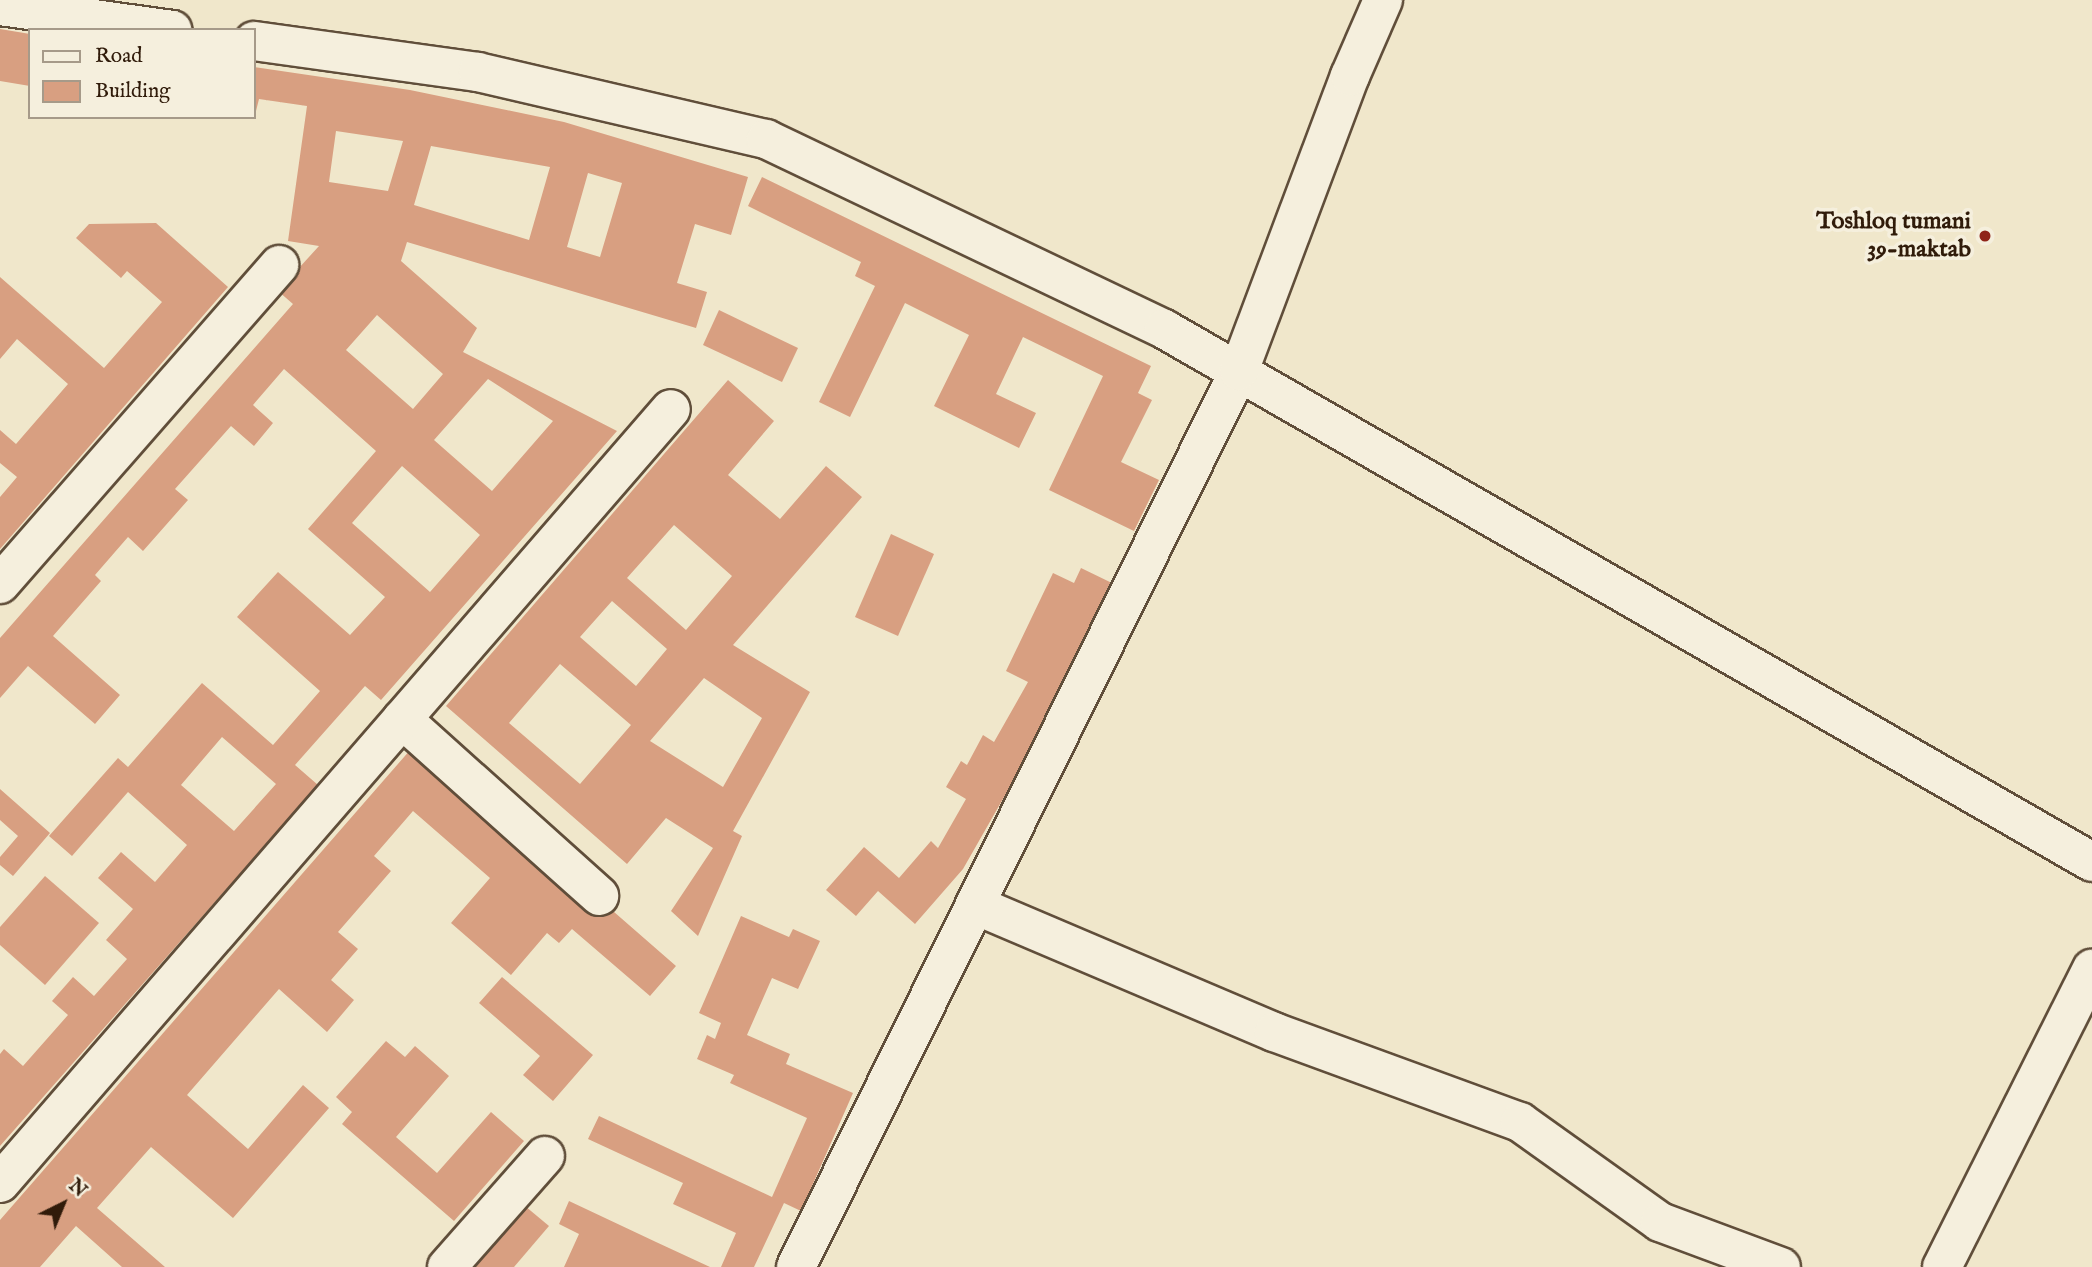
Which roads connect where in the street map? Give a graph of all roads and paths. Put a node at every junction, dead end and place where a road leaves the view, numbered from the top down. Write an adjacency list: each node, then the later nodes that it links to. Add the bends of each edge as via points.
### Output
1 (1383, 0): 6 (street)
2 (0, 6): 3 (street)
3 (158, 28)
4 (256, 41): 6 (street, via 478,72 766,139 1164,328)
5 (279, 265): 8 (street)
6 (1239, 371): 10 (street); 12 (street)
7 (671, 409): 9 (street)
8 (0, 584)
9 (402, 719): 11 (street); 15 (street)
10 (2092, 862)
11 (599, 896)
12 (975, 905): 17 (street); 18 (street, via 1274,1032 1520,1122 1660,1222)
13 (2092, 969): 19 (street)
14 (545, 1156): 16 (street)
15 (0, 1183)
16 (447, 1267)
17 (796, 1267)
18 (1781, 1267)
19 (1942, 1267)

